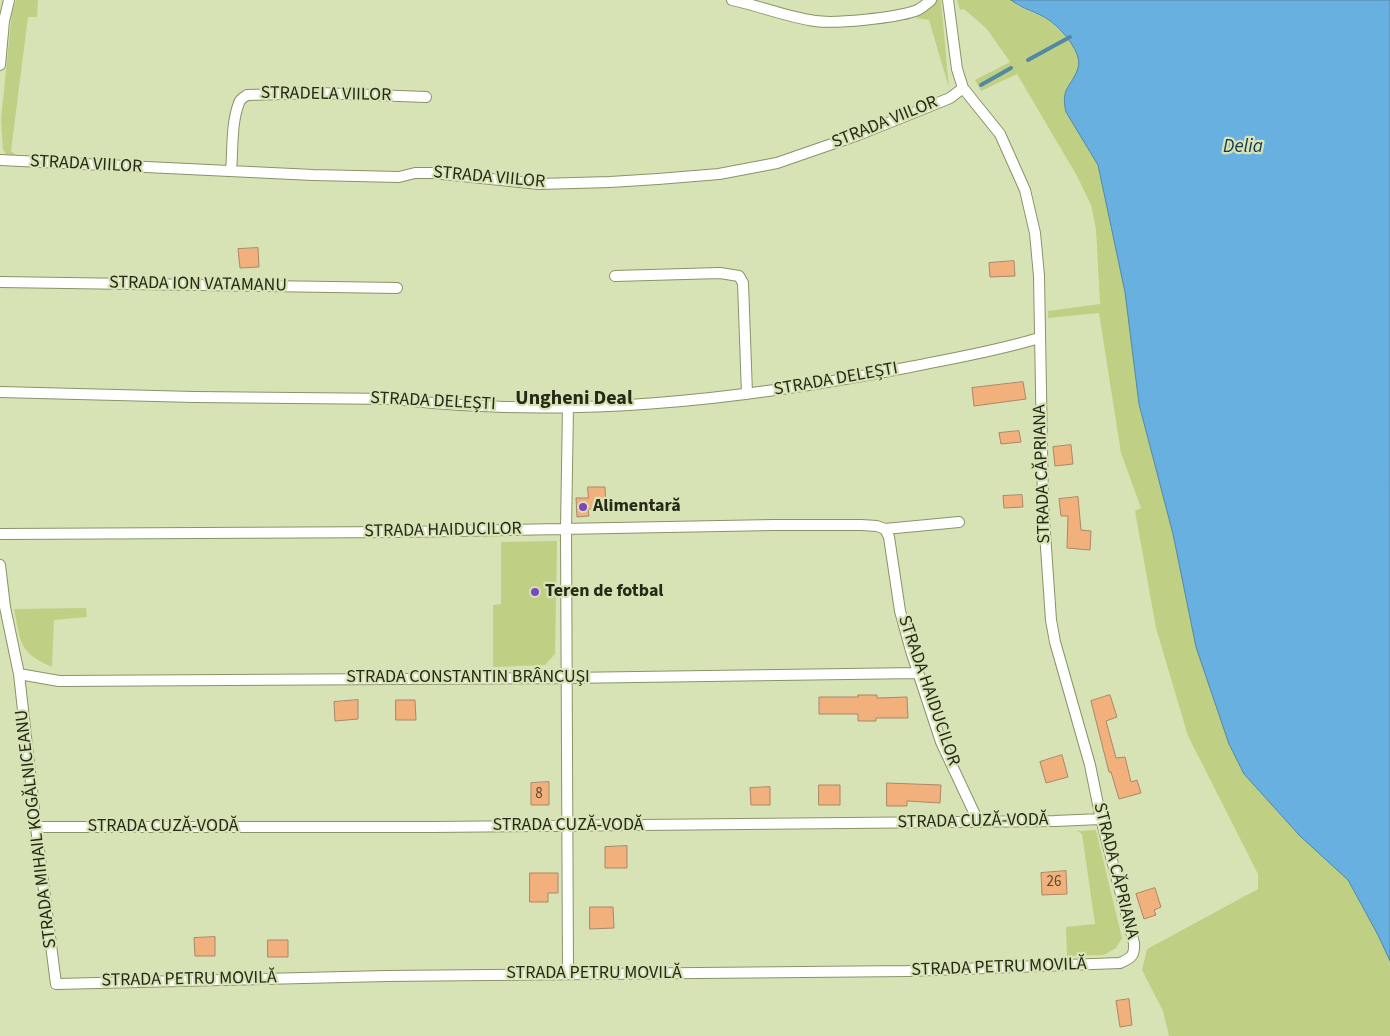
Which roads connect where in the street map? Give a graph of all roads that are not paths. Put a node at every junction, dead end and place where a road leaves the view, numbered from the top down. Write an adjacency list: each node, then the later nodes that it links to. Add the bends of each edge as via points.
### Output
1 (9, 0): 5 (street)
2 (732, 0): 3 (street, via 822,21 876,18 908,12 920,9)
3 (931, 0)
4 (948, 0): 6 (street, STRADA CĂPRIANA, via 957,69)
5 (0, 64)
6 (963, 88): 9 (street, STRADA VIILOR, via 950,98 797,157 759,168 719,174 539,184 433,173 399,177); 13 (street, STRADA CĂPRIANA, via 1000,134 1025,190 1036,233)
7 (426, 97): 9 (street, STRADELA VIILOR, via 319,93 247,95 240,100 237,110)
8 (0, 160): 9 (street, STRADA VIILOR)
9 (231, 171)
10 (615, 276): 15 (street, via 720,273 739,276 743,283)
11 (0, 282): 12 (street, STRADA ION VATAMANU)
12 (396, 288)
13 (1039, 338): 15 (street, STRADA DELEȘTI, via 988,352 885,372); 25 (street, STRADA CĂPRIANA, via 1043,504 1051,620 1060,665 1090,765)
14 (0, 392): 16 (street, STRADA DELEȘTI, via 395,399)
15 (747, 394): 16 (street, STRADA DELEȘTI)
16 (568, 407): 18 (street)
17 (959, 522): 19 (street, STRADA HAIDUCILOR)
18 (566, 529): 19 (street, STRADA HAIDUCILOR, via 861,525); 20 (street, STRADA HAIDUCILOR); 24 (street)
19 (885, 529): 22 (street, STRADA HAIDUCILOR, via 890,537 900,611)
20 (0, 534)
21 (0, 564): 23 (street, STRADA MIHAIL KOGĂLNICEANU)
22 (918, 673): 24 (street, STRADA CONSTANTIN BRÂNCUŞI); 26 (street, STRADA HAIDUCILOR, via 944,748)
23 (19, 674): 24 (street, STRADA CONSTANTIN BRÂNCUŞI, via 59,681); 28 (street, STRADA MIHAIL KOGĂLNICEANU)
24 (566, 678): 27 (street)
25 (1101, 820): 26 (street, STRADA CUZĂ-VODĂ); 29 (street, STRADA CĂPRIANA, via 1134,943)
26 (978, 821): 27 (street, STRADA CUZĂ-VODĂ)
27 (568, 826): 28 (street, STRADA CUZĂ-VODĂ); 30 (street)
28 (36, 827): 31 (street, STRADA MIHAIL KOGĂLNICEANU)
29 (1131, 958): 30 (street, STRADA PETRU MOVILĂ, via 1120,963 908,971)
30 (568, 973): 31 (street, STRADA PETRU MOVILĂ)
31 (56, 984)

